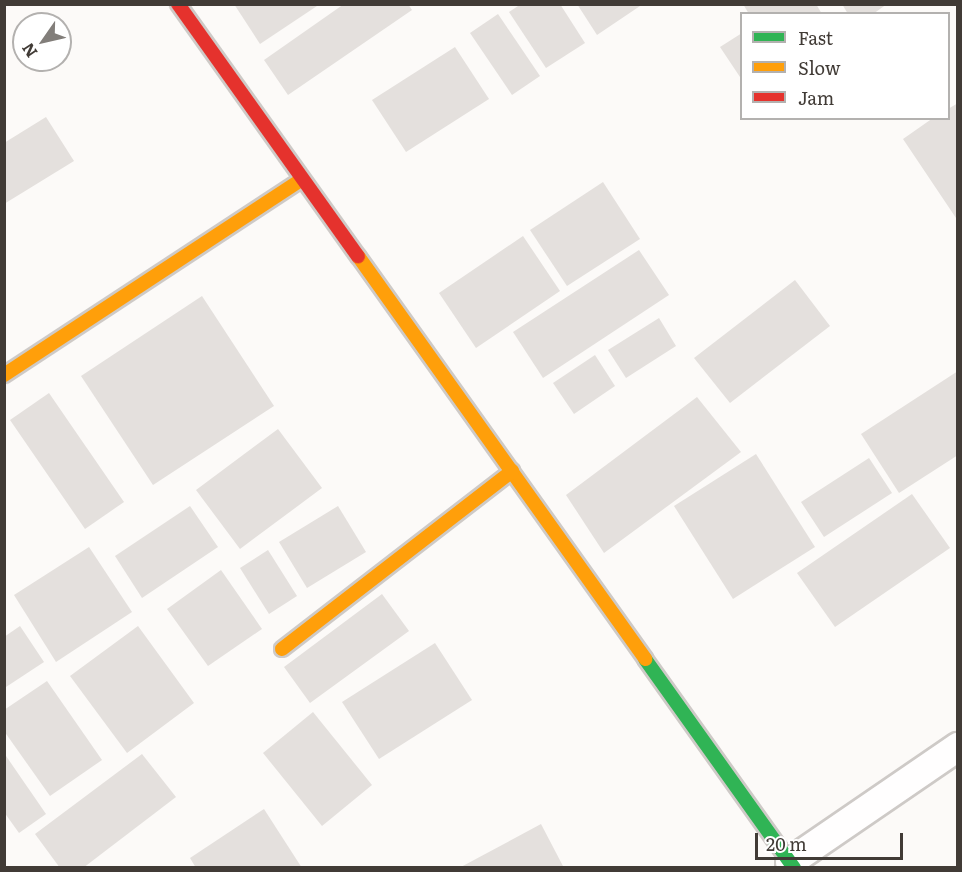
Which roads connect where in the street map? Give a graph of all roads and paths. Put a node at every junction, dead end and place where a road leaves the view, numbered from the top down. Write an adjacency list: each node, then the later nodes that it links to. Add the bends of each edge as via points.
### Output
1 (178, 4): 2 (main road)
2 (301, 180): 3 (main road); 4 (main road)
3 (4, 375)
4 (512, 471): 5 (main road); 7 (main road)
5 (282, 649)
6 (957, 747): 7 (lane)
7 (792, 865)

